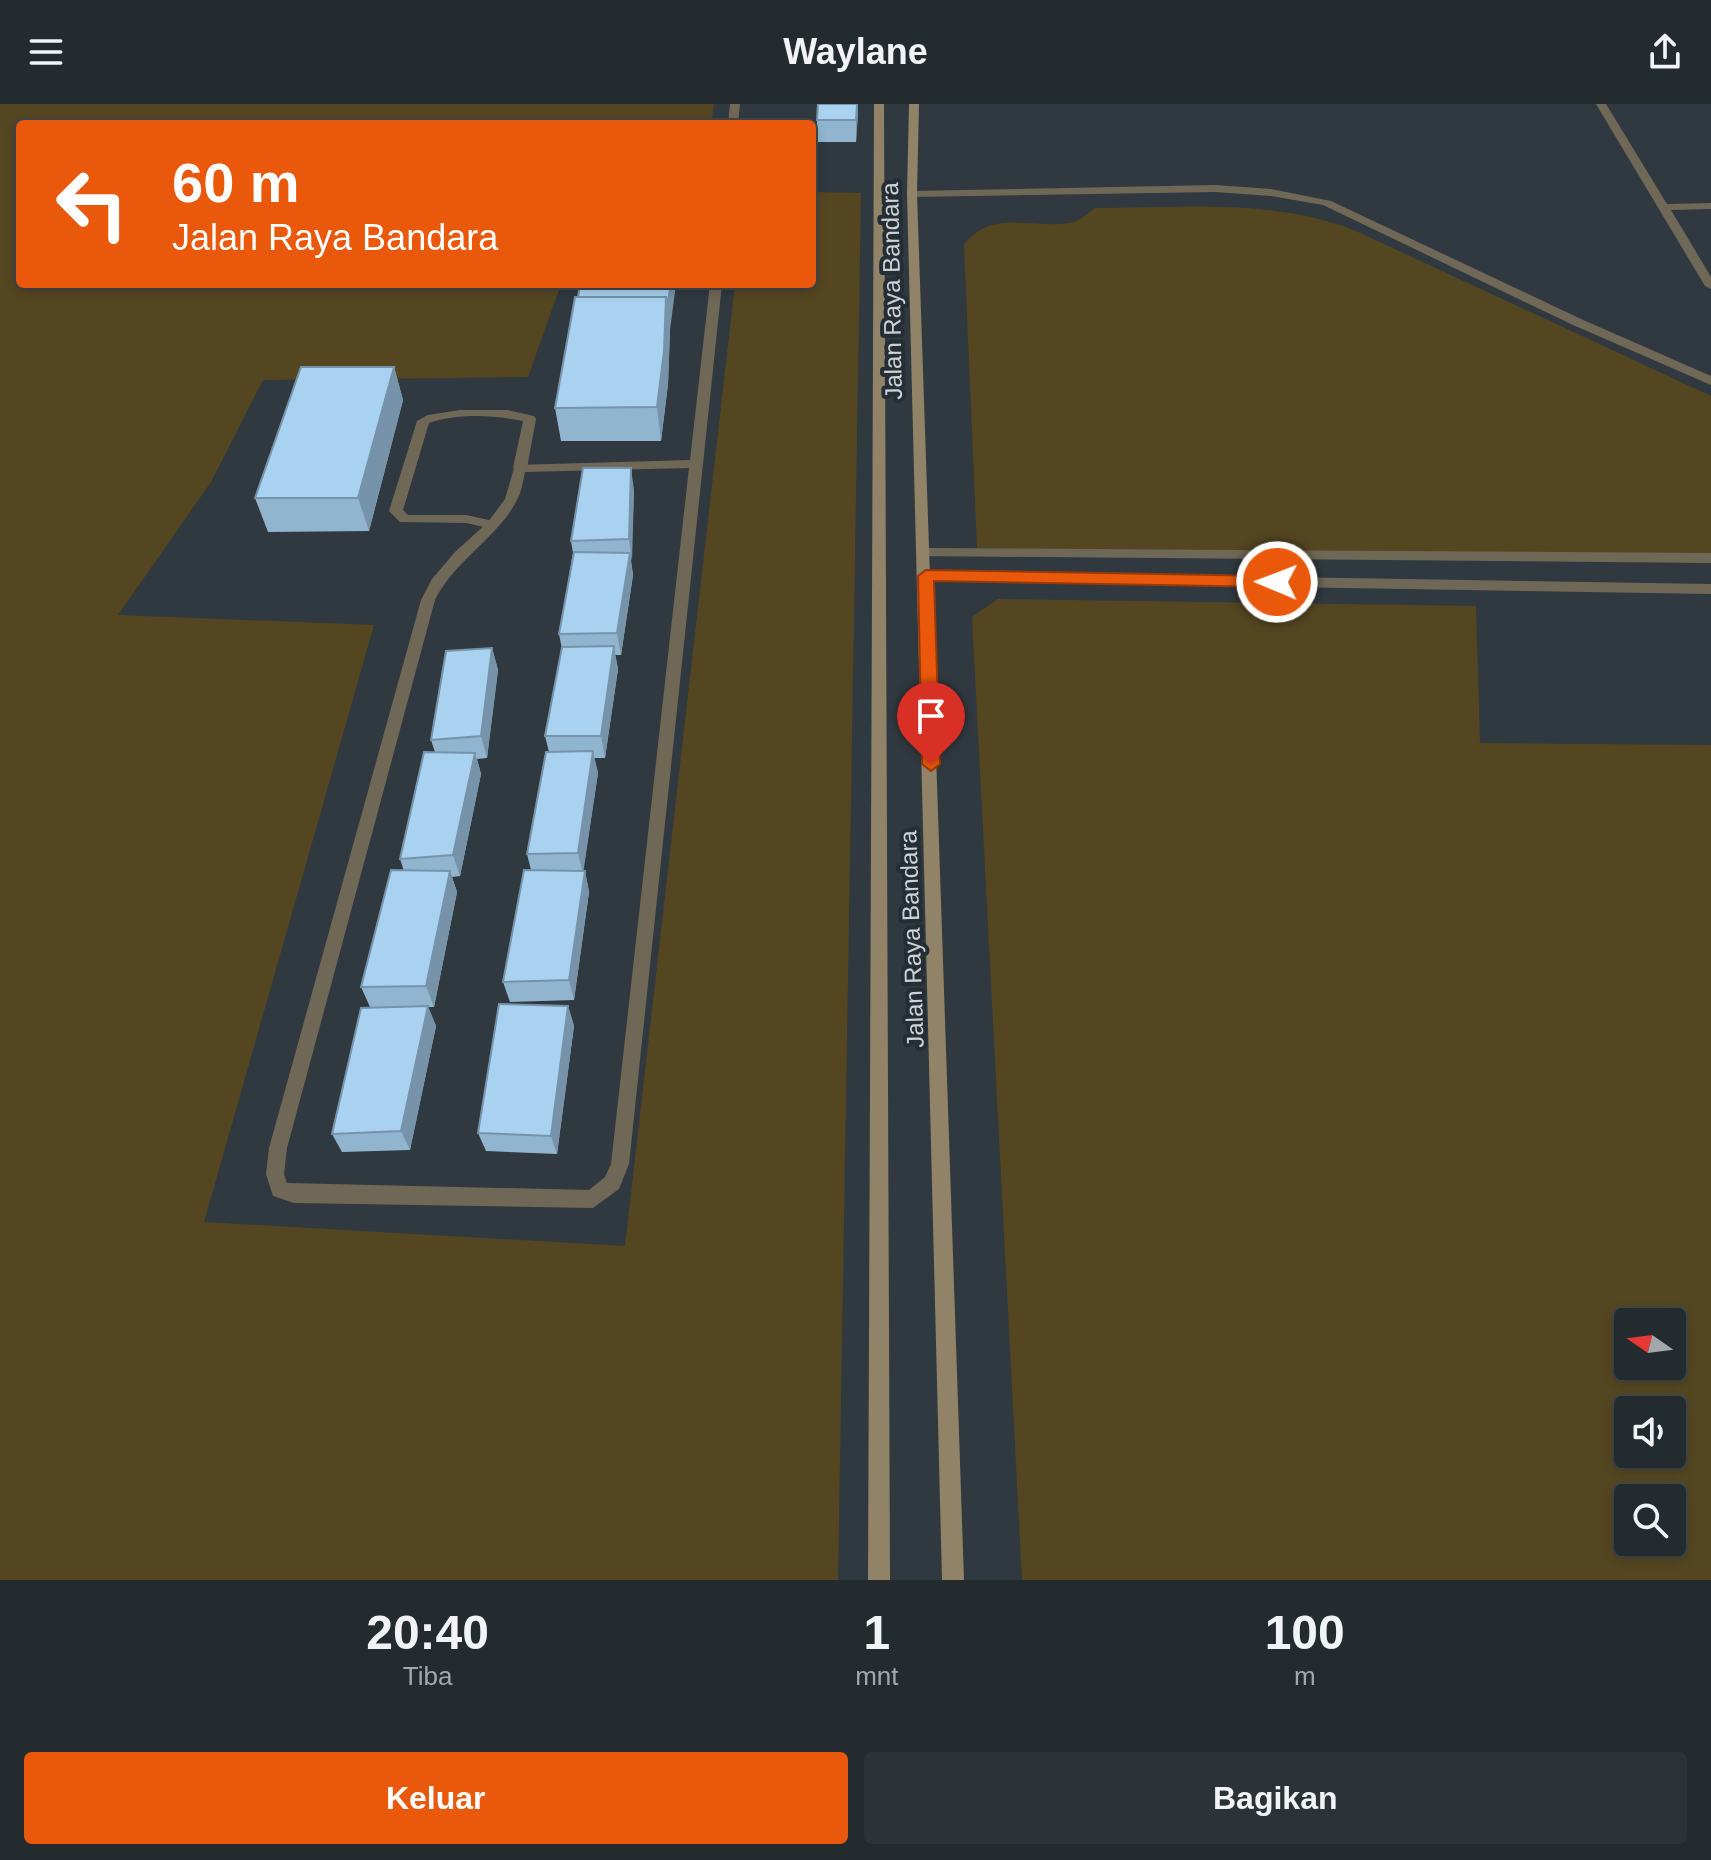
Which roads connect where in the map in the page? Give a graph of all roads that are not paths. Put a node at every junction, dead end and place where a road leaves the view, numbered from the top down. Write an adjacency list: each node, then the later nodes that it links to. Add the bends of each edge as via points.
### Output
1 (879, 104): 17 (main road, Jalan Raya Bandara)
2 (914, 104): 4 (main road, Jalan Raya Bandara)
3 (1601, 104): 6 (street)
4 (912, 194): 9 (street, via 1221,187 1292,194 1327,203); 13 (main road, Jalan Raya Bandara)
5 (1711, 206): 6 (street)
6 (1662, 207): 7 (street)
7 (1711, 286)
8 (716, 288): 10 (street)
9 (1711, 381)
10 (696, 464): 11 (street); 12 (street, via 620,1164 612,1183 593,1199 280,1190 275,1174 278,1148 428,600 460,555)
11 (520, 468): 12 (street, via 511,500); 12 (street, via 530,419 479,414 423,421 396,511 405,519 466,519)
12 (493, 525)
13 (923, 553): 14 (street); 15 (main road, Jalan Raya Bandara)
14 (1711, 558)
15 (926, 576): 16 (street); 18 (main road, Jalan Raya Bandara)
16 (1711, 589)
17 (879, 1580)
18 (953, 1580)

